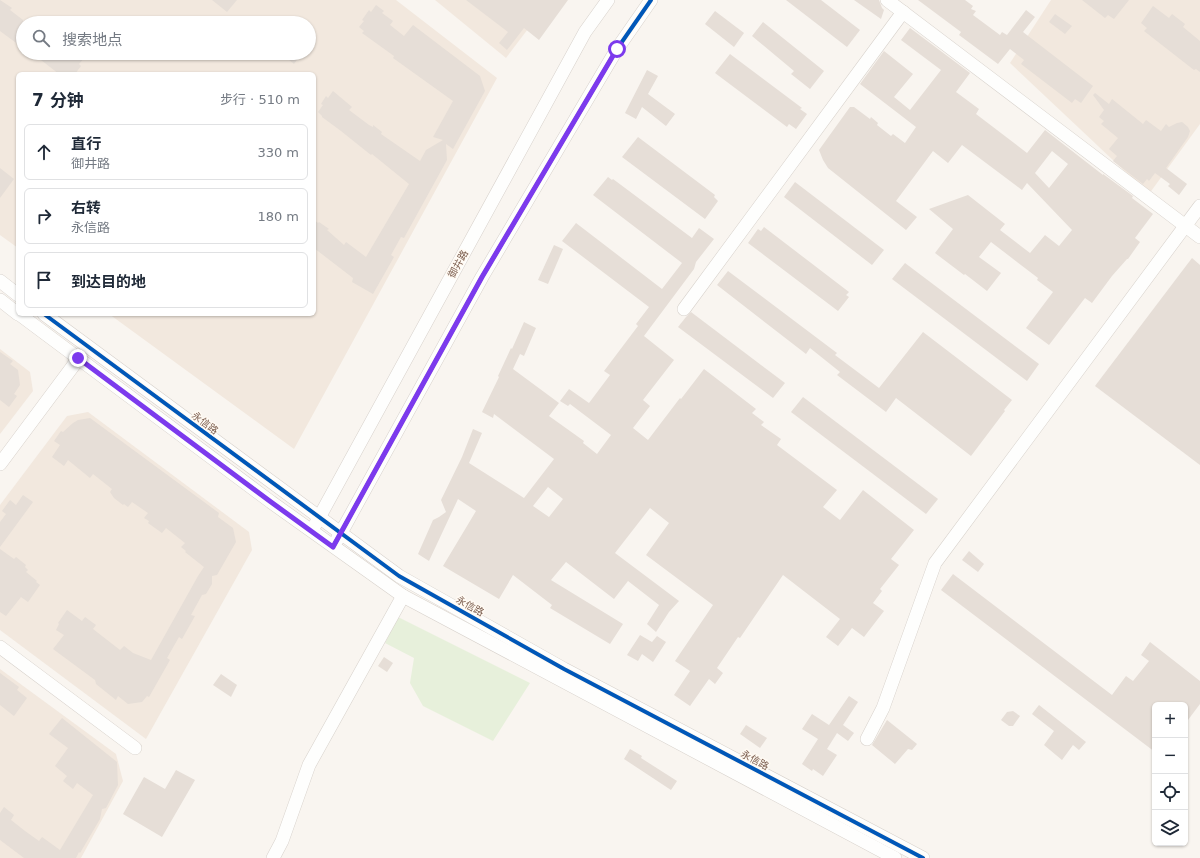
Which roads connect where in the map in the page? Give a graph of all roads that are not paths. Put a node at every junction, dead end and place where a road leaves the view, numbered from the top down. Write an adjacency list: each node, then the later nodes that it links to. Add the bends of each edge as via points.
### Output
1 (608, 0): 17 (street, 御井路, via 585,32)
2 (651, 0): 19 (street, via 617,49 482,277)
3 (886, 0): 4 (street)
4 (903, 12): 6 (street); 11 (street)
5 (1200, 206): 6 (street)
6 (1185, 226): 7 (street); 23 (street, via 935,563 882,708)
7 (1200, 237)
8 (0, 282): 9 (street)
9 (16, 294)
10 (0, 300): 12 (street, 永信路)
11 (684, 309)
12 (16, 312)
13 (21, 316): 15 (street, 永信路)
14 (47, 316): 17 (street, 永信路)
15 (78, 358): 16 (street); 18 (street, 永信路)
16 (0, 464)
17 (319, 518): 18 (street, 御井路); 19 (street, 永信路)
18 (312, 532): 20 (street, 永信路)
19 (341, 533): 20 (street); 27 (street, 永信路, via 398,576 564,669)
20 (333, 547): 21 (street, 永信路)
21 (403, 596): 25 (street, via 310,765 282,841); 26 (street, 永信路)
22 (0, 647): 24 (street)
23 (868, 739)
24 (135, 748)
25 (273, 858)
26 (895, 858)
27 (923, 858)

